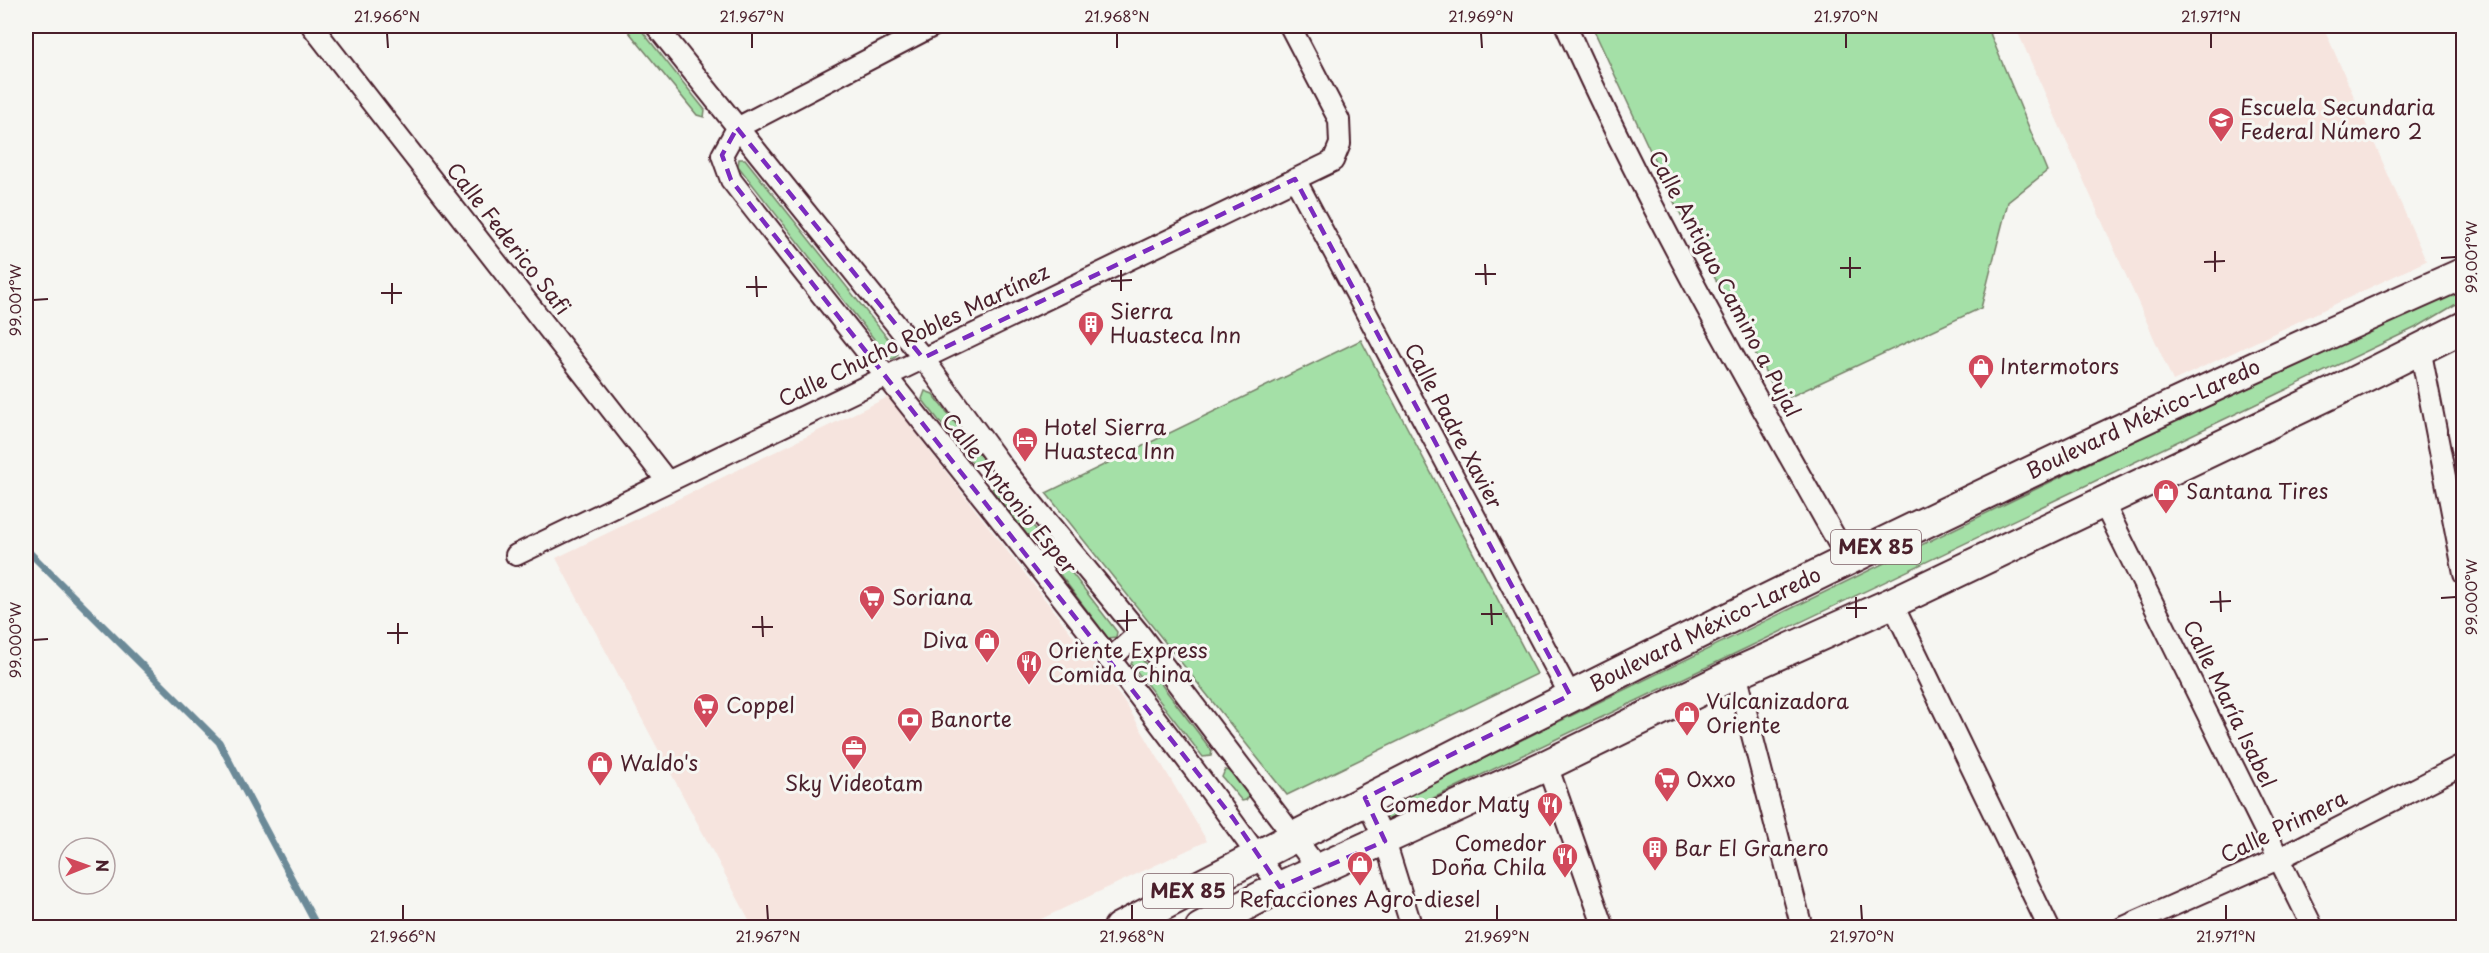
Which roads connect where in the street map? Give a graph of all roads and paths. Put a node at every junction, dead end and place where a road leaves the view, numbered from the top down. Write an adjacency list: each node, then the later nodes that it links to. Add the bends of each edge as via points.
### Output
1 (312, 26): 14 (street, Calle Federico Safi)
2 (656, 26): 7 (street, Calle Antonio Esper)
3 (933, 26): 6 (street)
4 (1290, 26): 8 (street, Calle Chucho Robles Martínez, via 1339,120 1340,144 1333,161)
5 (1566, 26): 18 (street, Calle Antiguo Camino a Pujal, via 1722,338)
6 (910, 30): 7 (street)
7 (737, 128): 12 (street, Calle Antonio Esper); 13 (street, Calle Antonio Esper, via 722,155 731,180)
8 (1295, 178): 12 (street, Calle Chucho Robles Martínez); 25 (street, Calle Padre Xavier)
9 (2463, 273): 18 (main road, Boulevard México-Laredo / MEX 85)
10 (2463, 327): 11 (main road, MEX 85)
11 (2420, 348): 15 (main road, MEX 85); 20 (street)
12 (923, 358): 13 (street, Calle Chucho Robles Martínez); 16 (street, Calle Antonio Esper)
13 (884, 377): 14 (street, Calle Chucho Robles Martínez); 19 (street, Calle Antonio Esper)
14 (667, 481): 17 (street, Calle Chucho Robles Martínez)
15 (2103, 501): 21 (main road, MEX 85); 32 (street, Calle María Isabel)
16 (1065, 544): 19 (street); 22 (street, Calle Antonio Esper)
17 (516, 555)
18 (1848, 560): 25 (main road, Boulevard México-Laredo / MEX 85)
19 (1037, 566): 23 (street, Calle Antonio Esper)
20 (2463, 573)
21 (1892, 603): 24 (main road, MEX 85); 41 (street)
22 (1138, 633): 23 (street); 29 (street, Calle Antonio Esper)
23 (1109, 660): 31 (street, Calle Antonio Esper, via 1233,818)
24 (1736, 673): 27 (main road, MEX 85); 40 (street)
25 (1570, 695): 28 (main road, Boulevard México-Laredo / MEX 85)
26 (2463, 764): 32 (street, Calle Primera)
27 (1547, 765): 30 (main road, MEX 85); 39 (street)
28 (1365, 798): 29 (main road, Boulevard México-Laredo / MEX 85); 30 (street)
29 (1295, 836): 31 (main road, Boulevard México-Laredo / MEX 85); 33 (street, Calle Antonio Esper)
30 (1385, 841): 33 (main road, MEX 85); 38 (street)
31 (1257, 855): 34 (street, Calle Antonio Esper); 36 (main road, Boulevard México-Laredo / MEX 85)
32 (2278, 859): 42 (street, Calle Primera); 43 (street, Calle María Isabel)
33 (1320, 871): 34 (main road, MEX 85)
34 (1280, 887): 35 (main road, MEX 85)
35 (1231, 921): 37 (main road, MEX 85)
36 (1119, 927)
37 (1201, 927)
38 (1412, 927)
39 (1604, 927)
40 (1802, 927)
41 (2049, 927)
42 (2122, 927)
43 (2313, 927)

